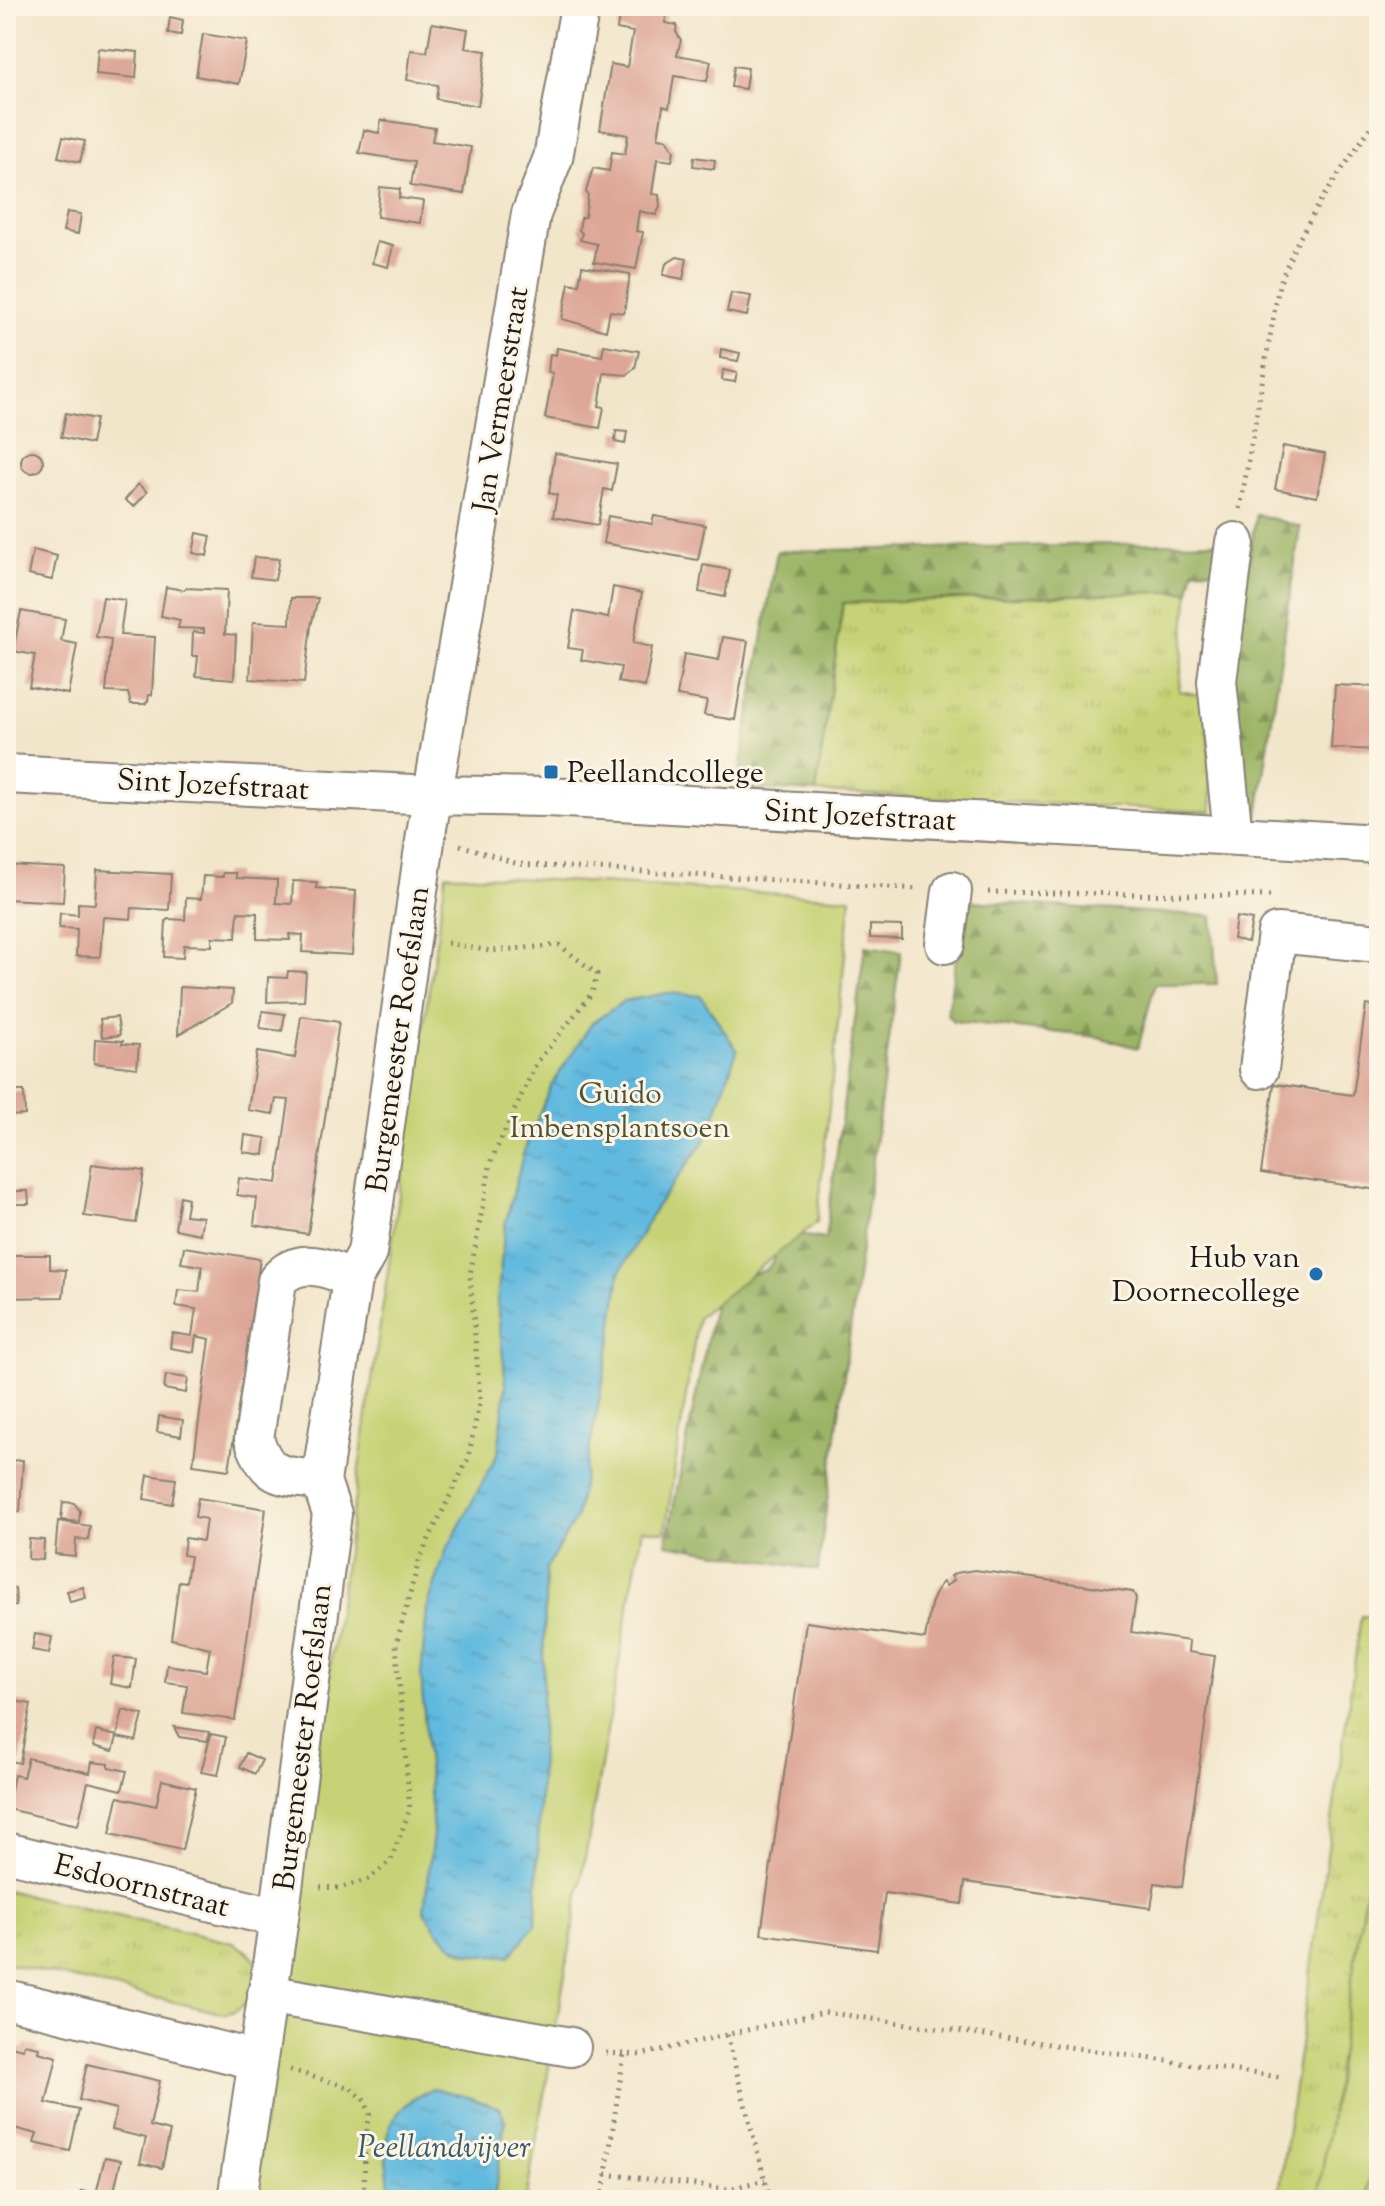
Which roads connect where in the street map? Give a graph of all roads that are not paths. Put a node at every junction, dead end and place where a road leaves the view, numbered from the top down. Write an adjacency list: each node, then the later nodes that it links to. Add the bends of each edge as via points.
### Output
1 (580, 6): 4 (street, Jan Vermeerstraat, via 553,158 531,214)
2 (1235, 542): 5 (street, via 1217,681)
3 (6, 774): 4 (street, Sint Jozefstraat)
4 (433, 795): 5 (street, Sint Jozefstraat); 11 (street, Burgemeester Roefslaan, via 367,1253)
5 (1233, 835): 6 (street, Sint Jozefstraat)
6 (1379, 844)
7 (952, 891): 9 (street)
8 (1379, 943): 10 (street, via 1277,933)
9 (945, 944)
10 (1259, 1069)
11 (352, 1280): 12 (street, Burgemeester Roefslaan); 12 (street, via 337,1271 302,1265 277,1281 254,1439 274,1473)
12 (321, 1481): 14 (street, Burgemeester Roefslaan, via 332,1514)
13 (6, 1852): 14 (street, Esdoornstraat)
14 (281, 1902): 15 (street, Burgemeester Roefslaan)
15 (267, 1994): 17 (street); 18 (street, Burgemeester Roefslaan)
16 (6, 1999): 18 (street)
17 (586, 2050)
18 (256, 2060): 19 (street, Burgemeester Roefslaan)
19 (237, 2200)

